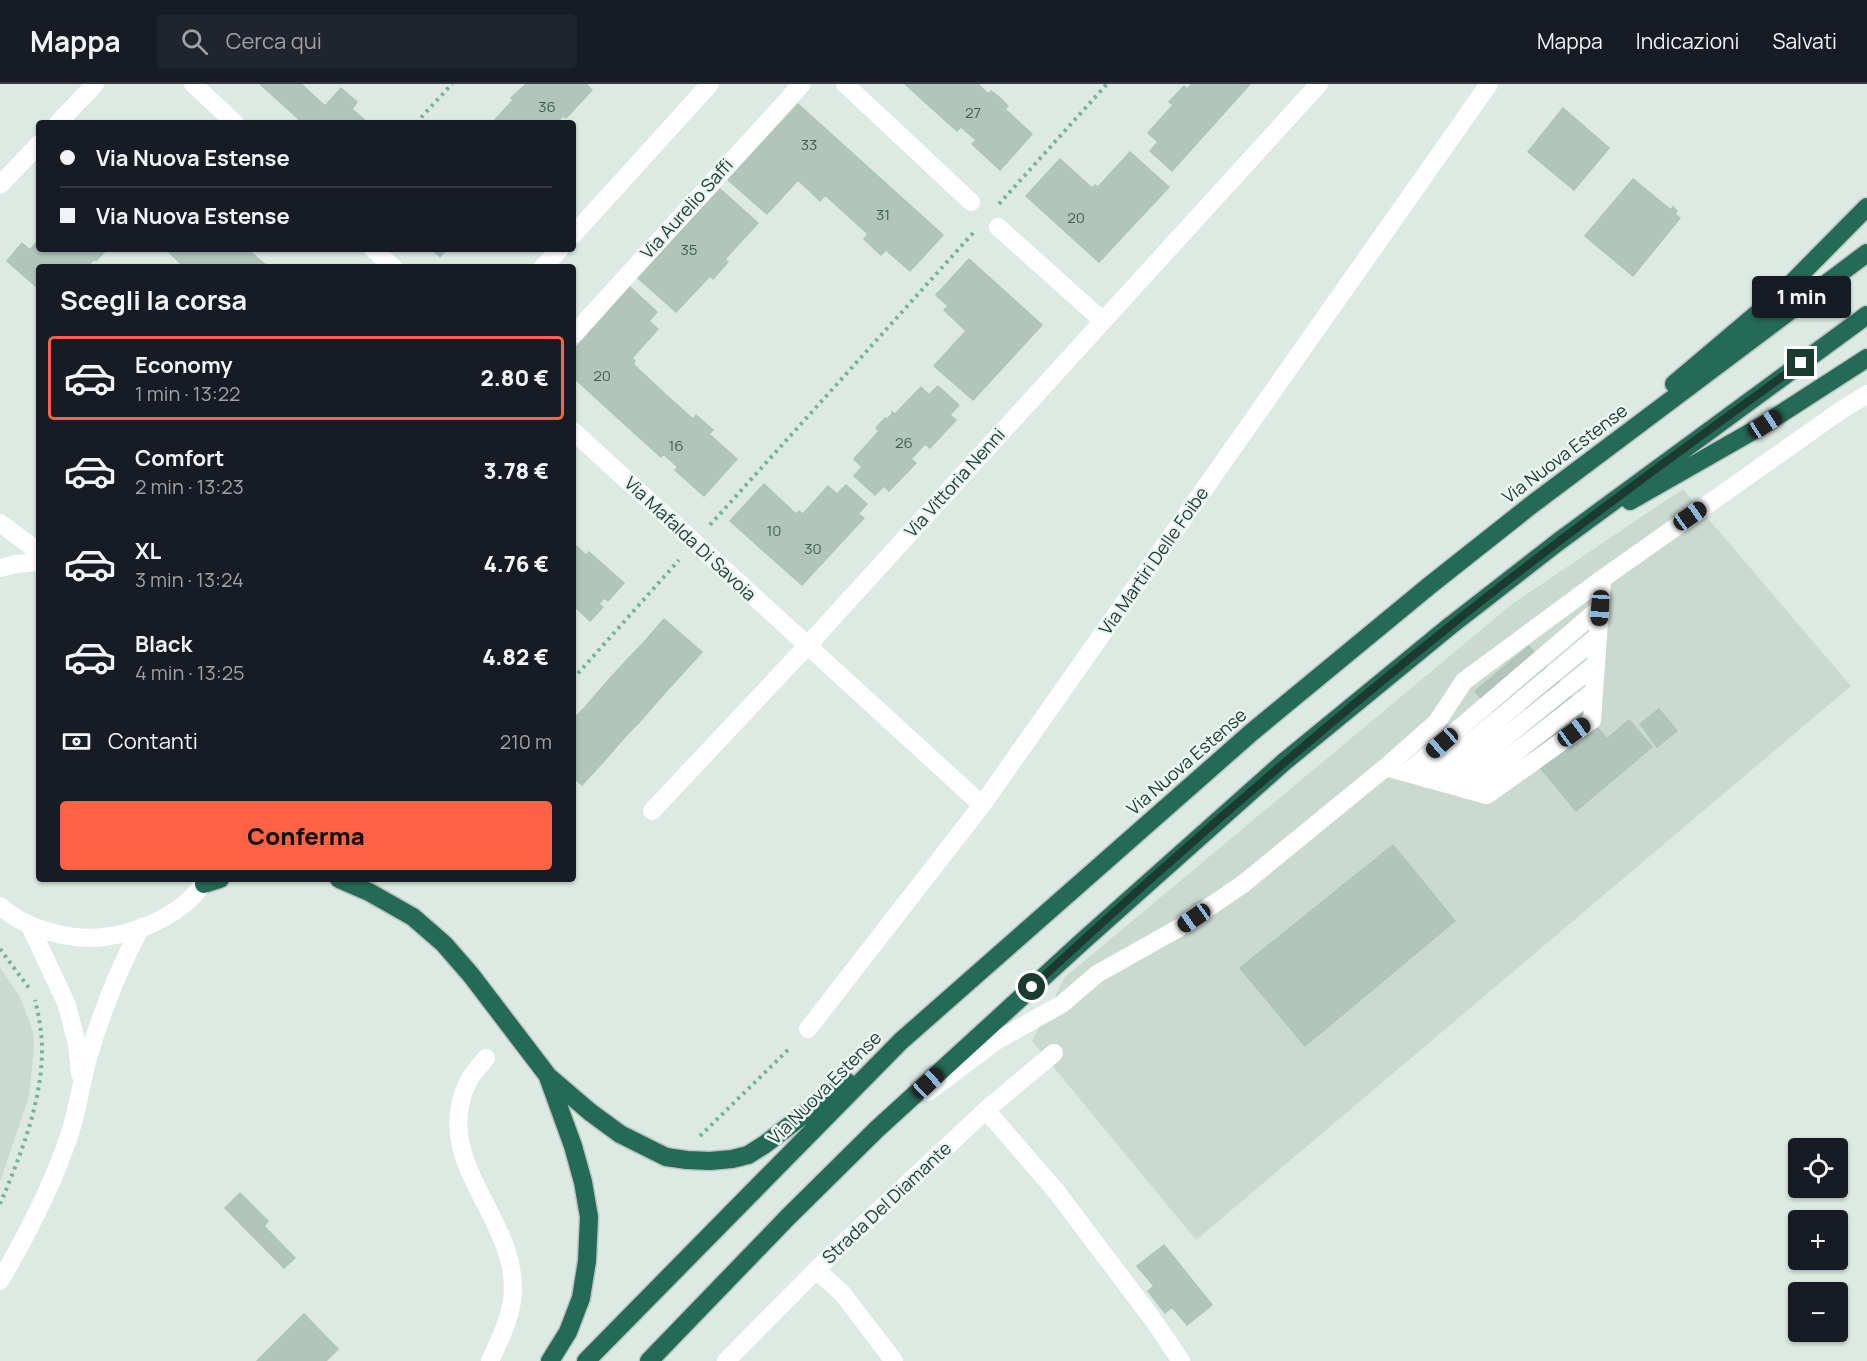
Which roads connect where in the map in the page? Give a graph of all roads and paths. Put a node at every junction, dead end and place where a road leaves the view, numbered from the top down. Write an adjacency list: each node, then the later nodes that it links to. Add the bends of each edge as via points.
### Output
1 (95, 84): 10 (street)
2 (193, 84): 11 (street)
3 (452, 84): 12 (path)
4 (710, 84): 19 (street)
5 (802, 84): 27 (street, Via Aurelio Saffi)
6 (845, 84): 15 (street)
7 (1107, 84): 16 (path)
8 (1319, 84): 26 (street, Via Vittoria Nenni)
9 (1489, 84): 48 (street, Via Martiri Delle Foibe)
10 (61, 120)
11 (232, 120)
12 (419, 120)
13 (36, 147): 14 (street)
14 (0, 185)
15 (971, 202)
16 (996, 207)
17 (1867, 207): 31 (highway, via 1785,290)
18 (989, 226): 26 (street); 34 (path)
19 (576, 232)
20 (376, 252): 23 (street)
21 (557, 252): 24 (street)
22 (1867, 254): 31 (highway, Via Nuova Estense)
23 (390, 264)
24 (546, 264)
25 (1867, 315): 33 (highway)
26 (1103, 321): 41 (street, Via Vittoria Nenni)
27 (576, 331)
28 (1867, 358): 33 (highway, via 1765,424)
29 (1867, 394): 38 (street)
30 (576, 434): 34 (street, Via Mafalda Di Savoia)
31 (1530, 506): 57 (highway, Via Nuova Estense, via 1252,732)
32 (0, 523): 35 (street)
33 (1558, 542): 63 (highway, via 1284,762)
34 (694, 543): 41 (street, Via Mafalda Di Savoia); 43 (path)
35 (36, 550)
36 (36, 562): 37 (street)
37 (0, 568)
38 (1602, 579): 39 (street); 44 (street, via 1464,681 1437,722)
39 (1600, 608): 40 (street); 45 (street)
40 (1598, 636): 42 (street); 46 (street)
41 (807, 646): 48 (street, Via Mafalda Di Savoia); 49 (street)
42 (1596, 664): 47 (street); 47 (street, via 1593,692 1467,790)
43 (576, 676)
44 (1386, 767): 45 (street); 63 (street, via 1243,884 1177,929 1097,974 1062,1004 996,1041)
45 (1407, 773): 46 (street)
46 (1427, 778): 47 (street)
47 (1447, 784)
48 (982, 805): 56 (street, Via Martiri Delle Foibe)
49 (652, 811)
50 (209, 882): 54 (street, via 178,909)
51 (346, 882): 60 (highway, via 413,917 444,944)
52 (0, 906): 53 (street)
53 (30, 926): 54 (street, via 89,938 123,934); 61 (street, via 68,1005)
54 (141, 927): 61 (street, via 115,982)
55 (0, 948): 65 (path, via 34,995 42,1051 31,1123)
56 (808, 1029): 64 (path)
57 (901, 1041): 60 (highway, via 764,1145 732,1159 687,1160 647,1148 620,1134); 70 (highway, Via Nuova Estense)
58 (1054, 1053): 62 (street, Strada Del Diamante)
59 (486, 1058): 68 (street, via 467,1082 457,1126 463,1156 504,1240 511,1271 512,1299 505,1329)
60 (548, 1076): 69 (highway, via 573,1146 589,1217 581,1298 568,1332)
61 (81, 1089): 67 (street, via 55,1170)
62 (986, 1110): 66 (street, Strada Del Diamante); 74 (street, via 1056,1191)
63 (876, 1130): 71 (highway)
64 (694, 1142)
65 (0, 1204)
66 (816, 1270): 72 (street, Strada Del Diamante); 73 (street, via 842,1293)
67 (0, 1281)
68 (490, 1361)
69 (550, 1361)
70 (586, 1361)
71 (649, 1361)
72 (726, 1361)
73 (894, 1361)
74 (1181, 1361)

